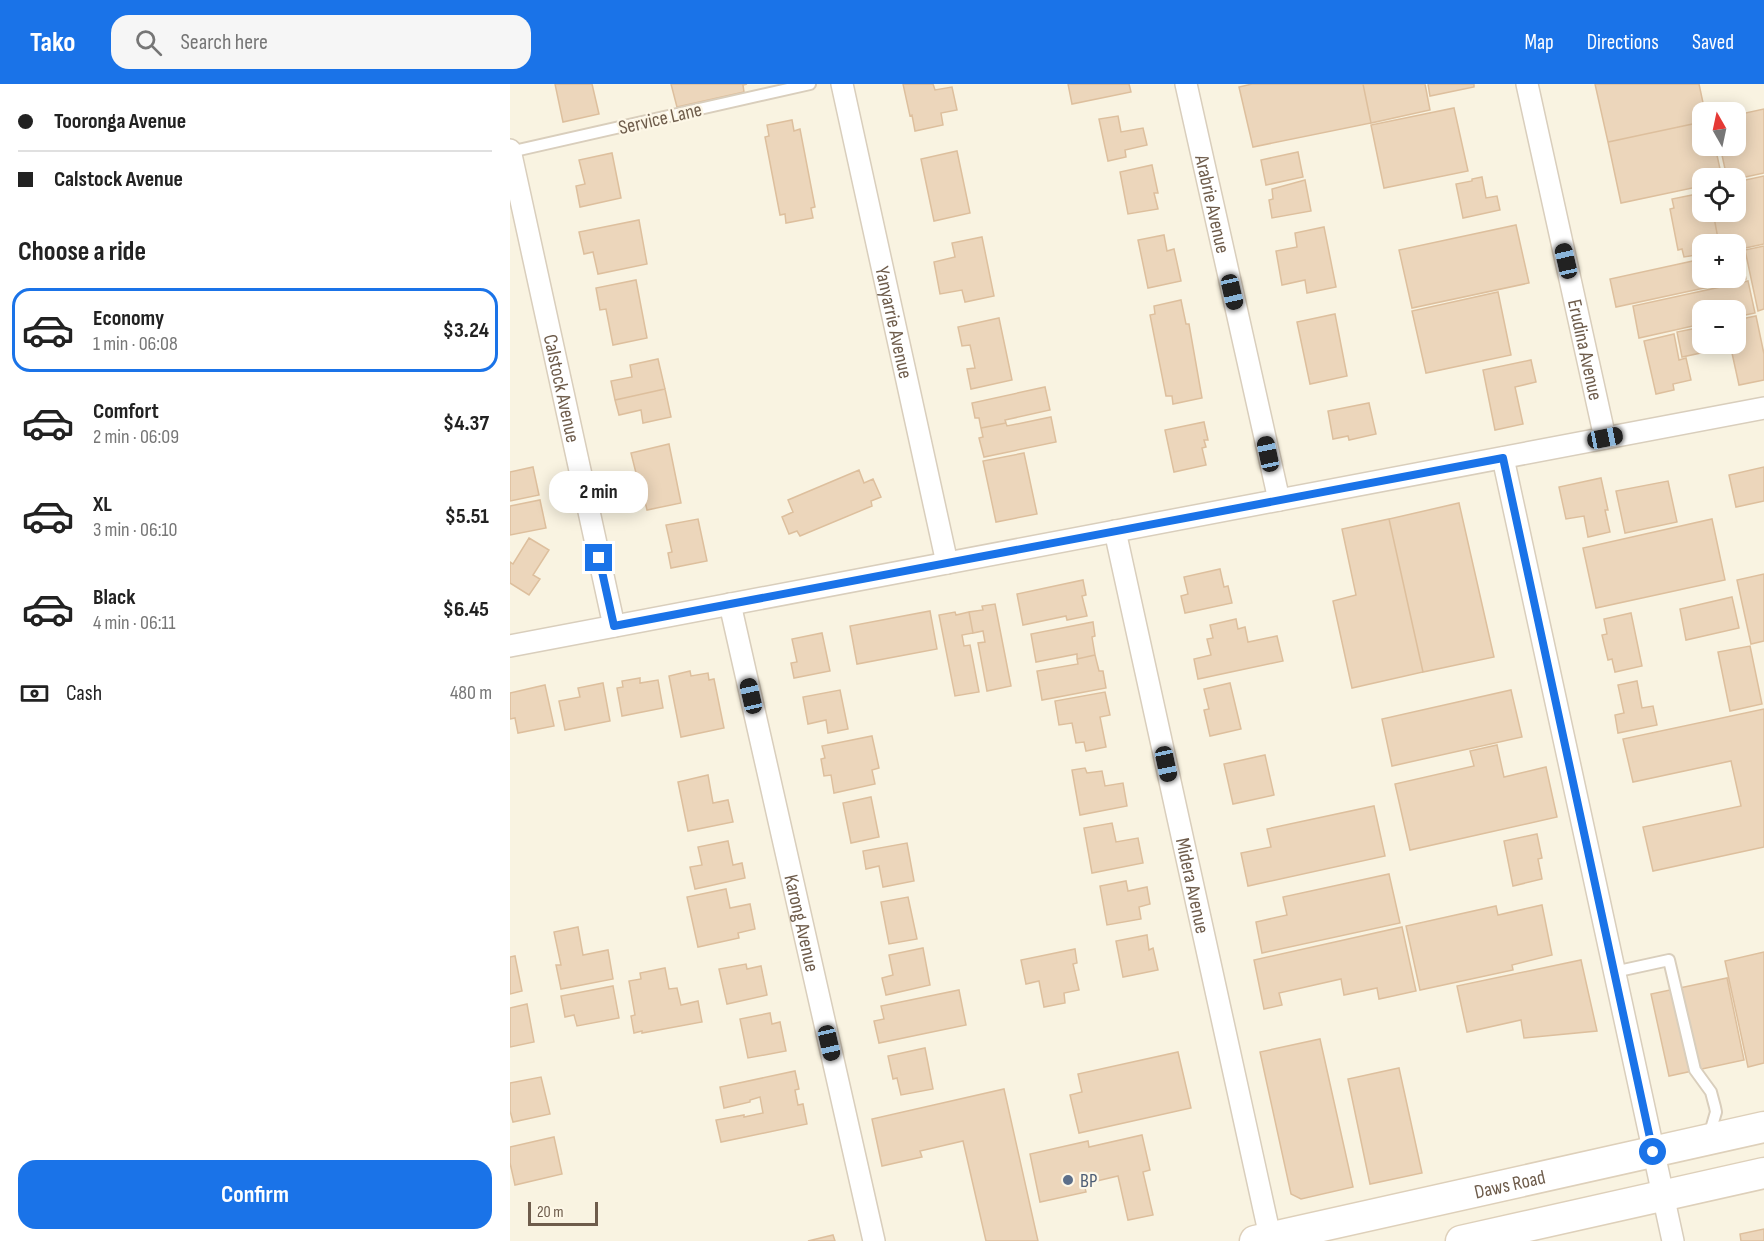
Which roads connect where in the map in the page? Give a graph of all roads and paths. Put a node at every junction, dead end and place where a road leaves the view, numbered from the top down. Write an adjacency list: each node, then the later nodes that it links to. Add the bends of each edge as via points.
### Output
1 (810, 84): 5 (lane, Service Lane)
2 (842, 84): 12 (street, Yanyarrie Avenue)
3 (1186, 84): 10 (street, Arabrie Avenue)
4 (1527, 84): 8 (street, Erudina Avenue)
5 (510, 151): 6 (street, Calstock Avenue)
6 (513, 176): 14 (street, Calstock Avenue)
7 (1764, 408): 8 (street)
8 (1605, 438): 9 (street)
9 (1503, 458): 10 (street); 16 (street)
10 (1279, 500): 11 (street)
11 (1115, 531): 12 (street); 22 (street, Midera Avenue)
12 (948, 563): 13 (street)
13 (730, 604): 14 (street); 23 (street, Karong Avenue)
14 (614, 626): 15 (street)
15 (510, 646)
16 (1614, 972): 18 (lane, via 1669,960 1695,1070 1711,1092 1715,1107); 19 (street)
17 (1764, 1127): 18 (main road, Daws Road)
18 (1708, 1139): 19 (main road, Daws Road)
19 (1653, 1152): 21 (street); 22 (main road, Daws Road)
20 (1764, 1173): 21 (main road)
21 (1663, 1196): 24 (main road); 25 (street)
22 (1265, 1240)
23 (873, 1241)
24 (1461, 1241)
25 (1673, 1241)

